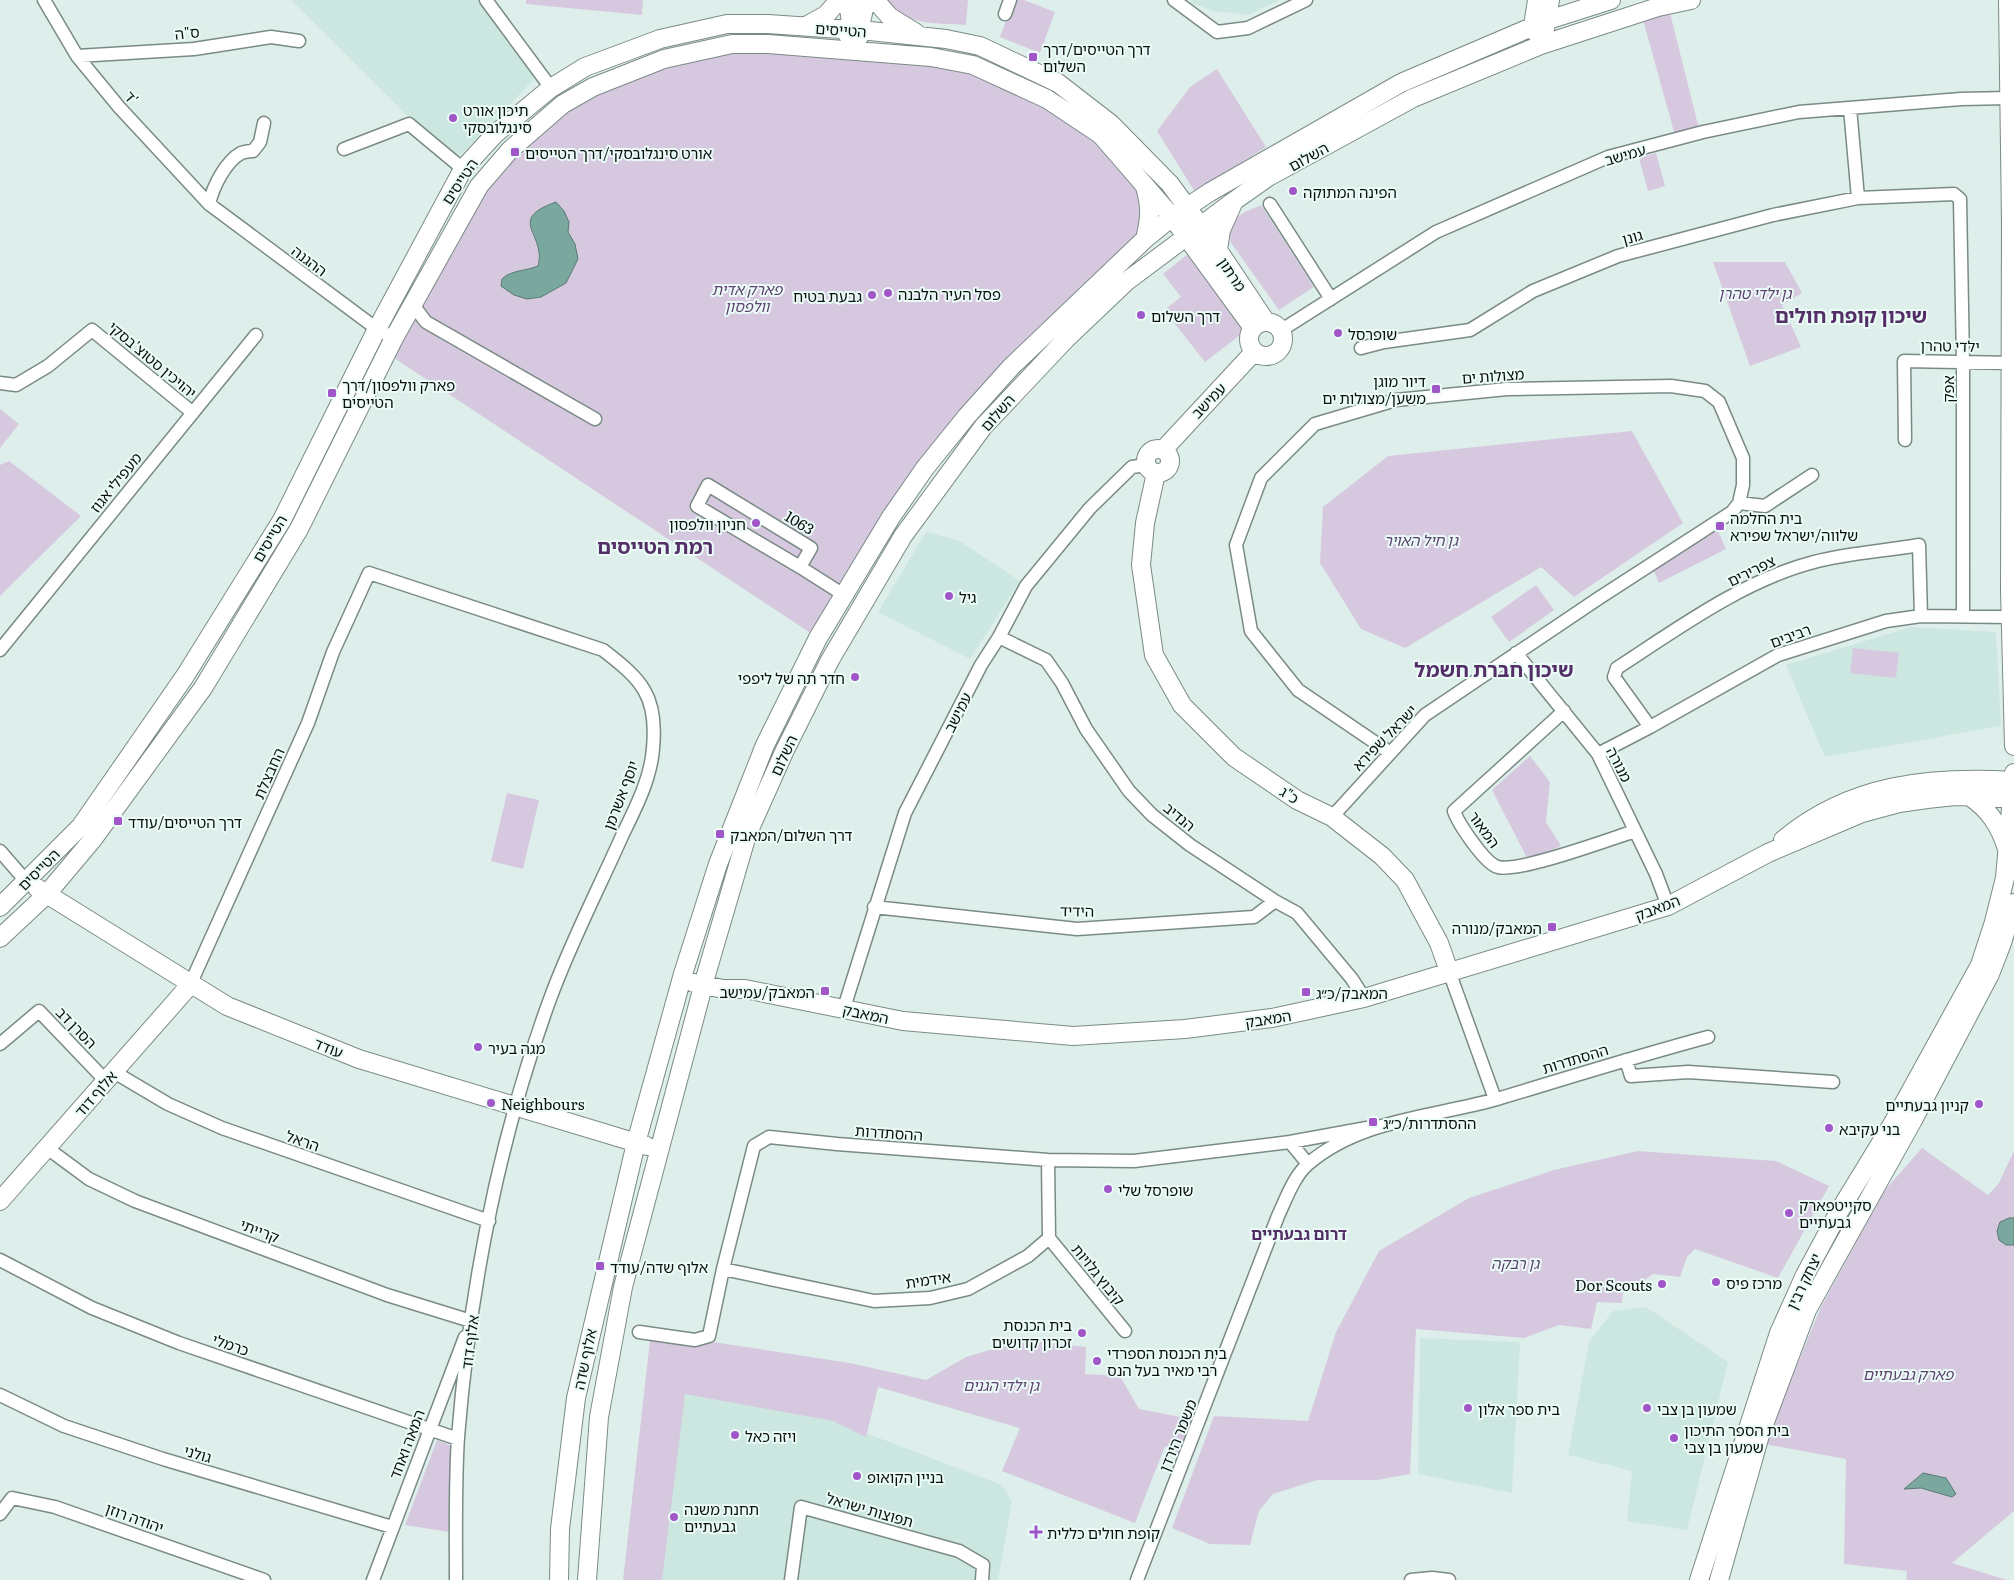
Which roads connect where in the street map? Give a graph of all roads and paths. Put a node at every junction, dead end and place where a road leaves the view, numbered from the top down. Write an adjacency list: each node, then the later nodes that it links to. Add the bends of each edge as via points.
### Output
1 (44, 0): 24 (street, ד')
2 (486, 0): 25 (street)
3 (839, 0): 17 (main road, via 826,15)
4 (848, 0): 18 (main road)
5 (866, 0): 18 (main road, via 863,17)
6 (875, 0): 19 (main road, via 903,26)
7 (1010, 0): 15 (street)
8 (1174, 0): 9 (street, via 1217,32 1248,28)
9 (1306, 0)
10 (1537, 0): 16 (main road)
11 (1550, 0): 16 (main road)
12 (1611, 0): 16 (main road, השלום)
13 (1691, 0): 21 (main road, השלום, via 1658,7)
14 (2008, 0): 26 (main road)
15 (1005, 14)
16 (1540, 23): 21 (main road); 33 (main road, השלום, via 1401,83)
17 (806, 26): 18 (main road, הטייסים); 25 (main road, הטייסים, via 727,24 681,33 585,67)
18 (854, 30): 19 (main road, הטייסים); 22 (main road, via 828,42); 23 (main road, via 863,40)
19 (924, 36): 32 (main road, הטייסים, via 980,46 1058,83 1111,124)
20 (299, 41): 24 (street, ס"ה, via 271,36 194,49)
21 (1541, 45): 36 (main road, השלום, via 1413,98 1268,177)
22 (784, 46): 23 (main road, הטייסים); 45 (main road, הטייסים, via 732,44 664,59 592,87 563,104 510,150 479,186)
23 (898, 55): 31 (main road, הטייסים, via 973,65 1047,99 1101,135)
24 (78, 56): 37 (street, ד', via 119,107)
25 (551, 88): 30 (main road, הטייסים, via 496,134)
26 (2009, 98): 27 (street, עמישב); 40 (main road)
27 (1850, 108): 35 (street); 44 (street, עמישב, via 1799,112 1703,132 1608,157 1436,232)
28 (264, 123): 37 (street, via 260,142 254,151 241,153 230,164 212,190)
29 (344, 149): 30 (street, via 409,124)
30 (463, 169): 48 (main road, הטייסים)
31 (1143, 182): 39 (main road, הטייסים); 42 (main road, via 1151,218)
32 (1170, 184): 33 (main road); 39 (main road, הטייסים)
33 (1210, 192): 39 (main road, השלום)
34 (1925, 194): 35 (street, גונן); 53 (street, אפק, via 1954,194 1960,199)
35 (1858, 198): 51 (street, גונן, via 1773,215 1618,256 1533,291 1470,330)
36 (1234, 201): 41 (main road, השלום); 43 (main road, via 1218,238)
37 (209, 204): 48 (street, ההגנה)
38 (1270, 204): 44 (street)
39 (1179, 212): 41 (main road, הטייסים); 42 (main road, השלום)
40 (2013, 223): 54 (main road)
41 (1193, 231): 43 (main road, מרתון); 47 (main road, מרתון); 95 (main road, השלום, via 1127,281 1026,380 983,426 903,536 830,660 785,750 747,835)
42 (1145, 240): 65 (main road, השלום, via 1011,367 967,416 896,510)
43 (1218, 250): 47 (main road, מרתון)
44 (1331, 299): 47 (street, עמישב)
45 (413, 305): 46 (street); 49 (main road, הטייסים)
46 (426, 322): 49 (street); 57 (street)
47 (1266, 327): 52 (main road, via 1249,340); 52 (main road, via 1283,341 1278,351 1268,356)
48 (377, 329): 49 (street, ההגנה); 85 (main road, הטייסים, via 282,520 185,676 81,826)
49 (398, 331): 86 (main road, הטייסים, via 299,528 203,688 94,839)
50 (256, 335): 56 (street, מעפילי אגוז)
51 (1360, 348)
52 (1254, 352): 59 (main road, עמישב, via 1163,450 1170,463 1165,470)
53 (1963, 362): 54 (street, ילדי טהרן); 58 (street, ילדי טהרן, via 1904,361); 67 (street, אפק)
54 (2012, 363): 61 (main road)
55 (0, 383): 56 (street, יהויכין סטוצ'בסקי, via 16,385 48,366 92,330)
56 (193, 413): 70 (street, מעפילי אגוז)
57 (595, 418)
58 (1905, 440)
59 (1151, 469): 69 (street, עמישב, via 1132,467 1090,508 1026,586); 80 (main road, כ"ג, via 1141,565 1154,655 1182,705 1234,757 1297,800)
60 (1812, 475): 62 (street, via 1765,506)
61 (2012, 482): 68 (main road)
62 (1739, 503): 71 (street, via 1732,512); 75 (street, מצולות ים, via 1743,458 1719,402 1705,391 1671,386 1507,389 1396,400 1315,424 1261,478 1236,545 1251,631 1298,690)
63 (800, 566): 63 (street, 1063, via 811,548 708,485 696,506); 65 (street)
64 (369, 573): 96 (street, החבצלת, via 333,652 308,723); 105 (street, יוסף אשרמן, via 603,650 633,673 650,700 654,724 653,751 644,789 550,997)
65 (844, 595): 93 (main road, השלום, via 818,638 762,753 718,864)
66 (1921, 616): 67 (street, רביבים); 73 (street, רביבים, via 1886,621 1778,655); 73 (street, צפרירים, via 1919,545 1814,562 1768,578 1617,668 1614,677)
67 (1963, 616): 68 (street, רביבים)
68 (2012, 618): 74 (main road)
69 (999, 637): 87 (street, הנדיב, via 1046,660 1086,729 1129,791 1152,815 1190,845); 91 (street, עמישב, via 981,665 905,813)
70 (0, 650)
71 (1516, 653): 72 (street, מנורה); 75 (street, ישראל שפירא, via 1425,716)
72 (1564, 711): 76 (street, מנורה); 81 (street, המאור, via 1454,811 1457,822 1489,862 1498,868 1534,863)
73 (1650, 728): 76 (street, רביבים)
74 (2014, 746)
75 (1390, 752): 80 (street, ישראל שפירא)
76 (1598, 754): 81 (street, מנורה)
77 (2014, 773): 78 (main road, יצחק רבין)
78 (2014, 789): 79 (main road, המאבק); 83 (main road, יצחק רבין); 84 (main road, המאבק, via 1970,779 1927,782 1857,797 1816,815)
79 (1969, 796): 83 (main road, via 1994,819); 84 (main road, המאבק, via 1908,801 1871,810)
80 (1332, 817): 94 (main road, כ"ג, via 1382,856 1406,880 1439,943)
81 (1635, 831): 89 (street, מנורה)
82 (0, 851): 85 (street)
83 (2008, 852): 138 (main road, יצחק רבין, via 2005,878 1980,965 1805,1274 1779,1333)
84 (1768, 853): 89 (main road, המאבק)
85 (26, 881): 86 (main road, עודד); 90 (main road, הטייסים)
86 (46, 895): 92 (main road, הטייסים); 96 (main road, עודד, via 122,939)
87 (1274, 901): 91 (street, הידיד, via 1254,917 1077,928); 97 (street, הנדיב, via 1296,913)
88 (2014, 903): 139 (main road, יצחק רבין, via 1990,974 1807,1310 1760,1435)
89 (1668, 906): 94 (main road, המאבק)
90 (0, 907)
91 (874, 907): 98 (street, עמישב)
92 (0, 938)
93 (684, 974): 95 (main road, המאבק, via 692,982); 109 (main road, השלום)
94 (1450, 974): 97 (main road, המאבק); 104 (street, כ"ג)
95 (704, 980): 98 (main road, המאבק); 111 (main road, השלום)
96 (190, 984): 102 (main road, אלוף דוד); 105 (main road, עודד, via 227,1006 359,1059)
97 (1364, 998): 98 (main road, המאבק, via 1272,1018 1185,1029 1073,1036 903,1021)
98 (844, 1008)
99 (1708, 1037): 101 (street)
100 (0, 1044): 102 (street, הסרן דב, via 39,1011)
101 (1626, 1060): 103 (street, ההסתדרות, via 1631,1076 1688,1072); 104 (street, ההסתדרות)
102 (110, 1076): 110 (main road, אלוף דוד); 116 (street, הראל, via 222,1128)
103 (1833, 1082)
104 (1495, 1099): 106 (street, ההסתדרות)
105 (514, 1108): 109 (main road, עודד); 116 (street, אלוף דוד)
106 (1378, 1126): 107 (street, ההסתדרות); 112 (street, ההסתדרות)
107 (1306, 1139): 108 (street, ההסתדרות); 112 (street)
108 (1290, 1142): 113 (street, ההסתדרות, via 1134,1161); 114 (street)
109 (636, 1143): 111 (main road, עודד); 131 (main road, אלוף שדה, via 576,1398 560,1529)
110 (47, 1148): 115 (main road, אלוף דוד); 120 (street, קרייתי, via 89,1179 135,1201 387,1295)
111 (659, 1150): 132 (main road, אלוף שדה, via 623,1287 609,1355 599,1417)
112 (1319, 1157): 114 (street, ההסתדרות)
113 (1048, 1160): 117 (street); 119 (street, ההסתדרות, via 769,1137 754,1146)
114 (1308, 1164): 135 (street, משמר הירדן, via 1278,1216)
115 (0, 1202)
116 (489, 1221): 120 (street, אלוף דוד)
117 (1049, 1238): 119 (street, אידמית, via 1028,1256 968,1289 930,1298 874,1301); 121 (street, קיבוץ גלויות)
118 (0, 1260): 124 (street, כרמלי, via 92,1308 179,1343)
119 (723, 1270): 122 (street, ההסתדרות, via 709,1336 695,1340)
120 (471, 1320): 124 (street, המאה ואחד); 125 (street, אלוף דוד)
121 (1125, 1331)
122 (639, 1332)
123 (0, 1396): 127 (street, גולני, via 64,1426)
124 (429, 1430): 125 (street, כרמלי); 127 (street, המאה ואחד)
125 (458, 1438): 130 (street, אלוף דוד)
126 (0, 1514): 128 (street, יהודה רוזן, via 12,1498 55,1507)
127 (392, 1527): 129 (street, המאה ואחד)
128 (264, 1580)
129 (373, 1580)
130 (456, 1580)
131 (559, 1580)
132 (587, 1580)
133 (790, 1580): 134 (street, תפוצות ישראל, via 801,1507 959,1551 983,1565)
134 (982, 1580)
135 (1137, 1580)
136 (1411, 1580): 137 (street)
137 (1449, 1580)
138 (1699, 1580)
139 (1719, 1580)

